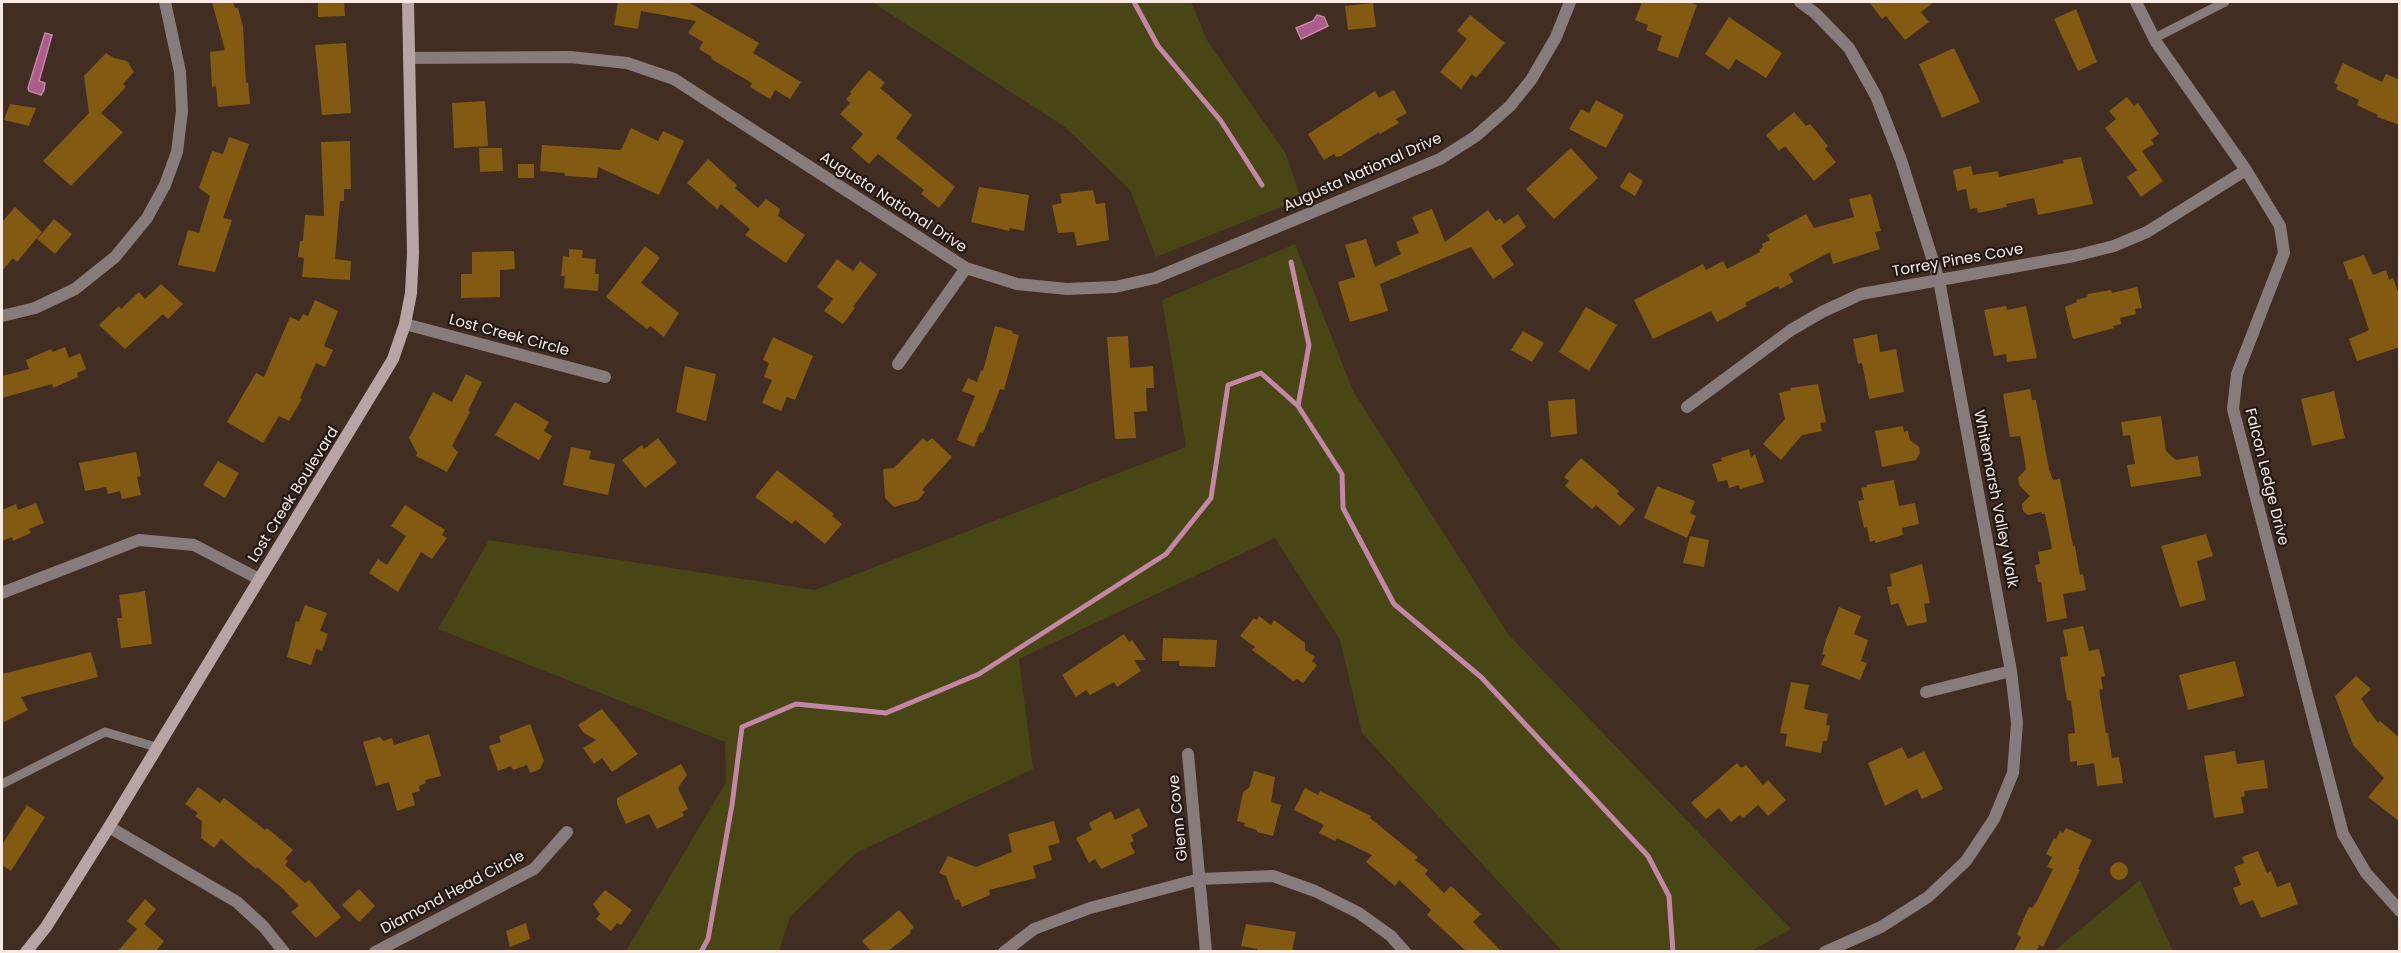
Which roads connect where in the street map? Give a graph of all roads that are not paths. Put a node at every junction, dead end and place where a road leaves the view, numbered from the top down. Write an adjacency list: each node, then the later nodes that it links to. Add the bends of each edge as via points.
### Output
1 (165, 2): 12 (street, via 180,72 182,111 177,152 165,185 147,218 115,257 75,289 35,308)
2 (408, 2): 8 (street, Lost Creek Boulevard)
3 (1570, 2): 10 (street, Augusta National Drive, via 1556,37 1531,80 1476,136 1440,159 1155,278 1116,287 1067,289 1017,284)
4 (1800, 2): 11 (street, Whitemarsh Valley Walk, via 1849,48 1876,96)
5 (2136, 2): 7 (street, Falcon Ledge Drive)
6 (2225, 2): 7 (lane)
7 (2153, 39): 9 (street, Falcon Ledge Drive)
8 (409, 58): 10 (street, Augusta National Drive, via 570,57 627,63 674,80); 13 (street, Lost Creek Boulevard, via 413,253)
9 (2246, 170): 11 (street, Torrey Pines Cove, via 2147,232 2114,246); 27 (street, Falcon Ledge Drive, via 2280,226 2284,253 2237,374 2233,409 2343,834 2366,873)
10 (966, 268): 14 (street)
11 (1939, 280): 16 (street, Torrey Pines Cove, via 1861,294 1822,312 1791,330); 19 (street, Whitemarsh Valley Walk)
12 (2, 316)
13 (405, 324): 15 (street, Lost Creek Circle); 17 (street, Lost Creek Boulevard, via 393,359 371,399)
14 (898, 364)
15 (604, 377)
16 (1687, 407)
17 (259, 579): 18 (street, via 194,545 139,540); 21 (street, Lost Creek Boulevard)
18 (2, 593)
19 (2012, 671): 20 (street); 34 (street, Whitemarsh Valley Walk, via 2017,723 2013,773 1994,819 1966,861 1928,897 1881,927)
20 (1926, 692)
21 (156, 747): 23 (lane, via 105,732); 24 (street, Lost Creek Boulevard)
22 (1188, 754): 26 (street, Glenn Cove)
23 (2, 784)
24 (109, 826): 28 (street, Lost Creek Boulevard, via 46,927); 29 (street, via 237,902)
25 (567, 832): 30 (street, Diamond Head Circle, via 534,869)
26 (1200, 879): 31 (street, via 1090,908 1034,929); 32 (street, Glenn Cove); 33 (street, via 1273,876 1359,913)
27 (2400, 911)
28 (26, 951)
29 (285, 951)
30 (375, 951)
31 (1005, 951)
32 (1206, 951)
33 (1405, 951)
34 (1825, 951)

